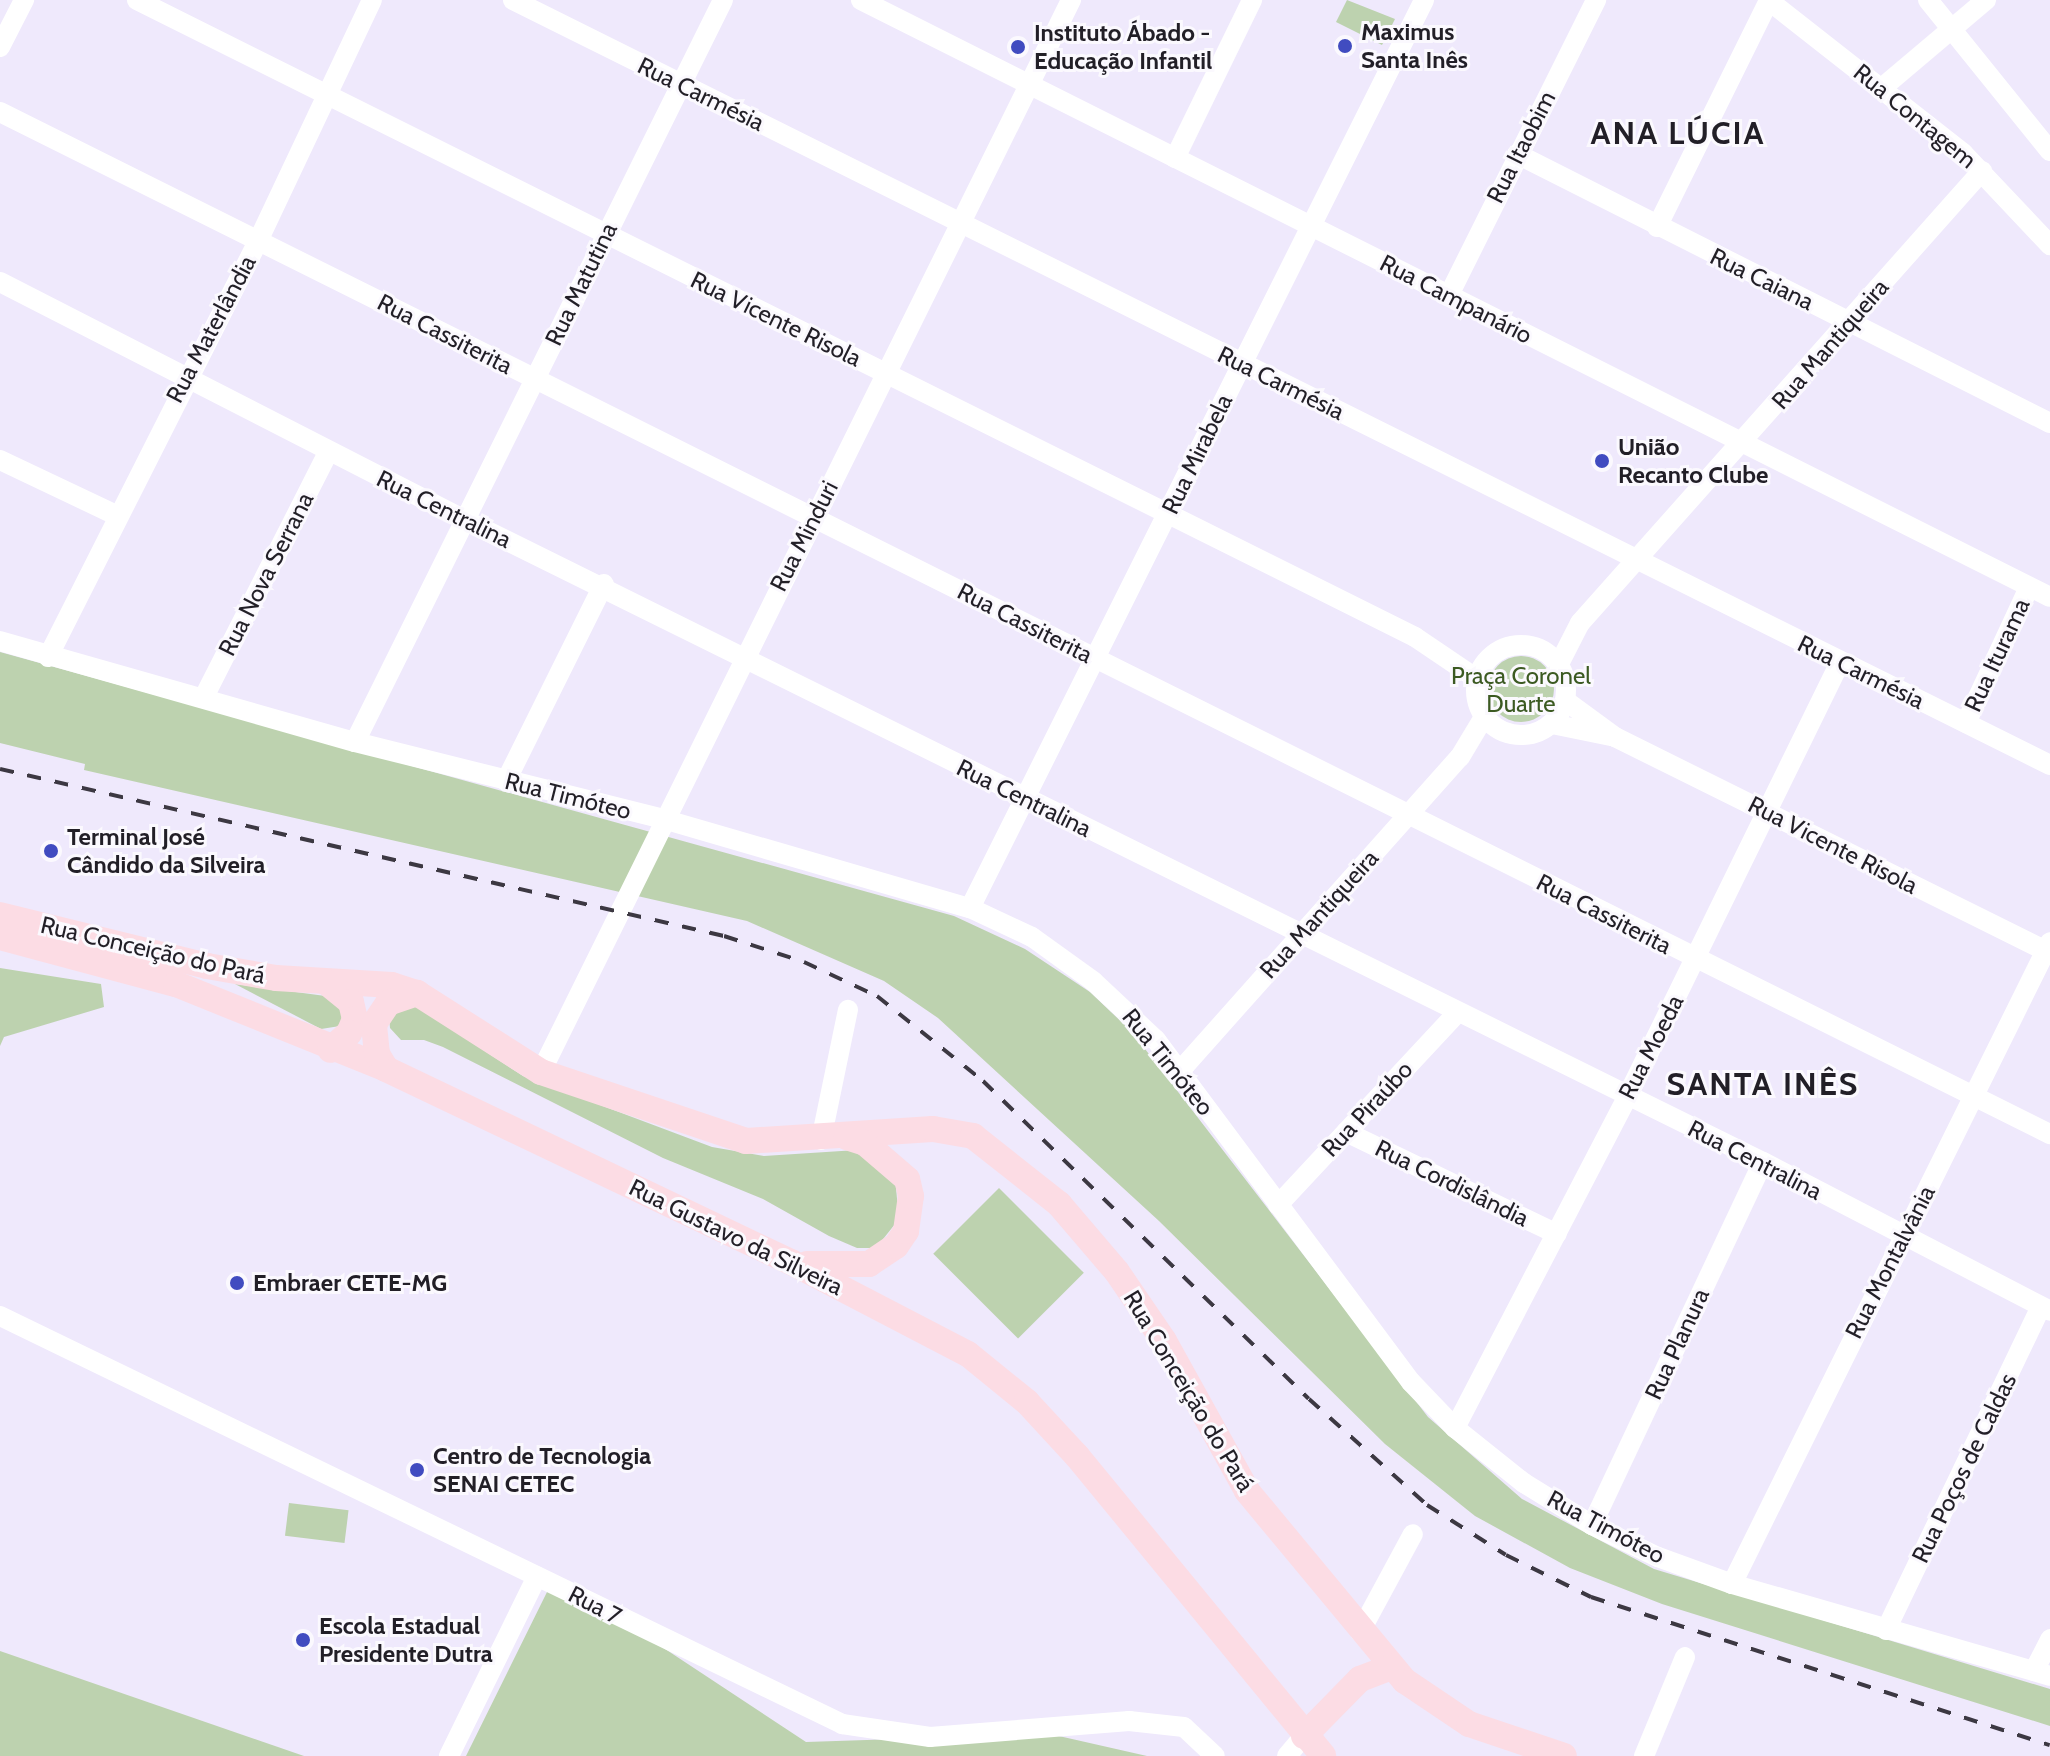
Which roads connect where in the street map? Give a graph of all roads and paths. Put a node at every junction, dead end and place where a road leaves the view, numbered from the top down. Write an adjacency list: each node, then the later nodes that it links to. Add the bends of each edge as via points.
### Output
1 (24, 0): 17 (street)
2 (137, 0): 21 (street, Rua Vicente Risola)
3 (372, 0): 21 (street, Rua Materlândia)
4 (513, 0): 14 (street, Rua Carmésia)
5 (723, 0): 19 (street, Rua Matutina)
6 (861, 0): 15 (street, Rua Campanário)
7 (1071, 0): 18 (street, Rua Minduri)
8 (1252, 0): 25 (street)
9 (1424, 0): 28 (street, Rua Mirabela)
10 (1596, 0): 24 (street, Rua Itaobim)
11 (1768, 0): 20 (street, Rua Contagem); 29 (street)
12 (1928, 0): 16 (street)
13 (1986, 0): 16 (street)
14 (544, 7): 19 (street, Rua Carmésia)
15 (893, 7): 18 (street, Rua Campanário)
16 (1952, 29): 20 (street); 23 (street)
17 (0, 47)
18 (1029, 84): 25 (street, Rua Campanário); 27 (street, Rua Minduri)
19 (684, 85): 27 (street, Rua Carmésia); 30 (street, Rua Matutina)
20 (1883, 87): 26 (street, Rua Contagem)
21 (325, 95): 30 (street, Rua Vicente Risola); 31 (street, Rua Materlândia)
22 (0, 112): 31 (street, Rua Cassiterita)
23 (2050, 151)
24 (1517, 154): 29 (street, Rua Caiana); 34 (street, Rua Itaobim)
25 (1175, 158): 28 (street, Rua Campanário)
26 (1982, 171): 32 (street, Rua Contagem); 35 (street, Rua Mantiqueira)
27 (958, 221): 36 (street, Rua Carmésia); 37 (street, Rua Minduri)
28 (1308, 225): 34 (street, Rua Campanário); 36 (street, Rua Mirabela)
29 (1657, 227): 35 (street, Rua Caiana)
30 (605, 235): 37 (street, Rua Vicente Risola); 39 (street, Rua Matutina)
31 (259, 239): 38 (street, Rua Materlândia); 39 (street, Rua Cassiterita)
32 (2050, 245)
33 (0, 282): 38 (street, Rua Centralina)
34 (1449, 295): 41 (street, Rua Campanário)
35 (1849, 322): 40 (street, Rua Caiana); 41 (street, Rua Mantiqueira)
36 (1241, 363): 44 (street, Rua Mirabela); 48 (street, Rua Carmésia)
37 (885, 373): 44 (street, Rua Vicente Risola); 46 (street, Rua Minduri)
38 (186, 376): 42 (street, Rua Centralina); 45 (street, Rua Materlândia)
39 (533, 380): 46 (street, Rua Cassiterita); 47 (street, Rua Matutina)
40 (2050, 423)
41 (1743, 443): 48 (street, Rua Mantiqueira); 50 (street, Rua Campanário)
42 (329, 451): 47 (street, Rua Centralina); 61 (street, Rua Nova Serrana)
43 (0, 460): 45 (street)
44 (1167, 513): 57 (street, Rua Mirabela); 60 (street, Rua Vicente Risola)
45 (116, 515): 55 (street, Rua Materlândia)
46 (814, 517): 56 (street, Rua Minduri); 57 (street, Rua Cassiterita)
47 (463, 519): 49 (street, Rua Centralina); 68 (street, Rua Matutina)
48 (1637, 559): 52 (street, Rua Mantiqueira); 58 (street, Rua Carmésia)
49 (604, 584): 56 (street, Rua Centralina); 71 (street)
50 (2029, 587): 51 (street, Rua Campanário); 64 (street, Rua Iturama)
51 (2050, 597)
52 (1580, 623): 54 (street, Rua Mantiqueira); 59 (street, Rua Mantiqueira)
53 (0, 641): 55 (street, Rua Timóteo)
54 (1538, 647): 59 (street); 60 (street, via 1509,646)
55 (48, 657): 61 (street, Rua Timóteo)
56 (744, 657): 72 (street, Rua Centralina); 75 (street, Rua Minduri)
57 (1094, 657): 72 (street, Rua Mirabela); 74 (street, Rua Cassiterita)
58 (1840, 662): 64 (street, Rua Carmésia); 73 (street, Rua Moeda)
59 (1559, 664): 62 (street)
60 (1482, 671): 63 (street)
61 (204, 697): 68 (street, Rua Timóteo)
62 (1566, 701): 65 (street); 67 (street, Rua Vicente Risola)
63 (1484, 717): 66 (street); 69 (street, Rua Mantiqueira)
64 (1966, 723): 70 (street, Rua Carmésia)
65 (1552, 724): 66 (street, via 1528,736); 67 (street, Rua Vicente Risola)
66 (1502, 732): 69 (street, Rua Mantiqueira)
67 (1615, 737): 73 (street, Rua Vicente Risola)
68 (355, 742): 71 (street, Rua Timóteo)
69 (1460, 757): 74 (street, Rua Mantiqueira)
70 (2050, 765)
71 (506, 781): 75 (street, Rua Timóteo)
72 (1023, 799): 76 (street, Rua Mirabela); 78 (street, Rua Centralina)
73 (1767, 812): 80 (street, Rua Vicente Risola); 81 (street, Rua Moeda)
74 (1409, 815): 78 (street, Rua Mantiqueira); 81 (street, Rua Cassiterita)
75 (660, 826): 76 (street, Rua Timóteo); 88 (street, Rua Minduri)
76 (970, 908): 89 (street, Rua Timóteo, via 1032,937 1083,973 1133,1015)
77 (0, 915): 82 (main road, Rua Conceição do Pará, via 207,966)
78 (1302, 933): 85 (street, Rua Centralina); 89 (street, Rua Mantiqueira)
79 (0, 937): 86 (main road, Rua Gustavo da Silveira, via 176,984)
80 (2049, 949): 90 (street, Rua Montalvânia)
81 (1695, 960): 90 (street, Rua Cassiterita); 91 (street, Rua Moeda)
82 (326, 982): 83 (main road, Rua Conceição do Pará, via 373,981); 86 (main road, via 351,1002 355,1019 349,1033)
83 (417, 993): 87 (main road, via 388,1003 374,1024 377,1054); 88 (main road, Rua Conceição do Pará)
84 (848, 1010): 94 (street)
85 (1457, 1013): 91 (street, Rua Centralina); 92 (street, Rua Piraúbo)
86 (330, 1050): 87 (main road, Rua Gustavo da Silveira)
87 (386, 1069): 99 (main road, Rua Gustavo da Silveira)
88 (541, 1072): 94 (main road, Rua Conceição do Pará, via 746,1141)
89 (1179, 1072): 96 (street, Rua Timóteo)
90 (1974, 1096): 93 (street, Rua Cassiterita); 98 (street, Rua Montalvânia)
91 (1627, 1097): 95 (street, Rua Centralina); 97 (street, Rua Moeda)
92 (1346, 1132): 96 (street, Rua Piraúbo); 97 (street, Rua Cordislândia)
93 (2050, 1134)
94 (833, 1138): 99 (main road, via 865,1143 907,1179 911,1196 906,1231 896,1246 869,1264); 108 (main road, Rua Conceição do Pará, via 933,1129 973,1136 1059,1204 1117,1272 1164,1341 1247,1491)
95 (1763, 1162): 98 (street, Rua Centralina); 103 (street, Rua Planura)
96 (1278, 1205): 102 (street, Rua Timóteo, via 1411,1382)
97 (1557, 1234): 102 (street, Rua Moeda)
98 (1902, 1236): 100 (street, Rua Centralina); 106 (street, Rua Montalvânia)
99 (791, 1262): 113 (main road, Rua Gustavo da Silveira, via 968,1354 1027,1402)
100 (2045, 1309): 107 (street, Rua Poços de Caldas)
101 (0, 1316): 105 (street, Rua 7)
102 (1455, 1428): 103 (street, Rua Timóteo, via 1524,1483)
103 (1592, 1525): 106 (street, Rua Timóteo)
104 (1413, 1534): 108 (street)
105 (537, 1576): 114 (street); 115 (street, Rua 7, via 842,1724 930,1737 1129,1721 1184,1727)
106 (1732, 1584): 107 (street, Rua Timóteo)
107 (1886, 1630): 112 (street, Rua Timóteo)
108 (1360, 1632): 111 (main road, Rua Conceição do Pará)
109 (2050, 1639): 112 (street)
110 (1685, 1657): 118 (street)
111 (1392, 1667): 113 (main road, via 1360,1679); 117 (main road, Rua Conceição do Pará, via 1438,1707 1469,1724)
112 (2042, 1673)
113 (1295, 1746): 116 (main road, Rua Gustavo da Silveira)
114 (449, 1756)
115 (1215, 1756)
116 (1323, 1756)
117 (1564, 1756)
118 (1644, 1756)

